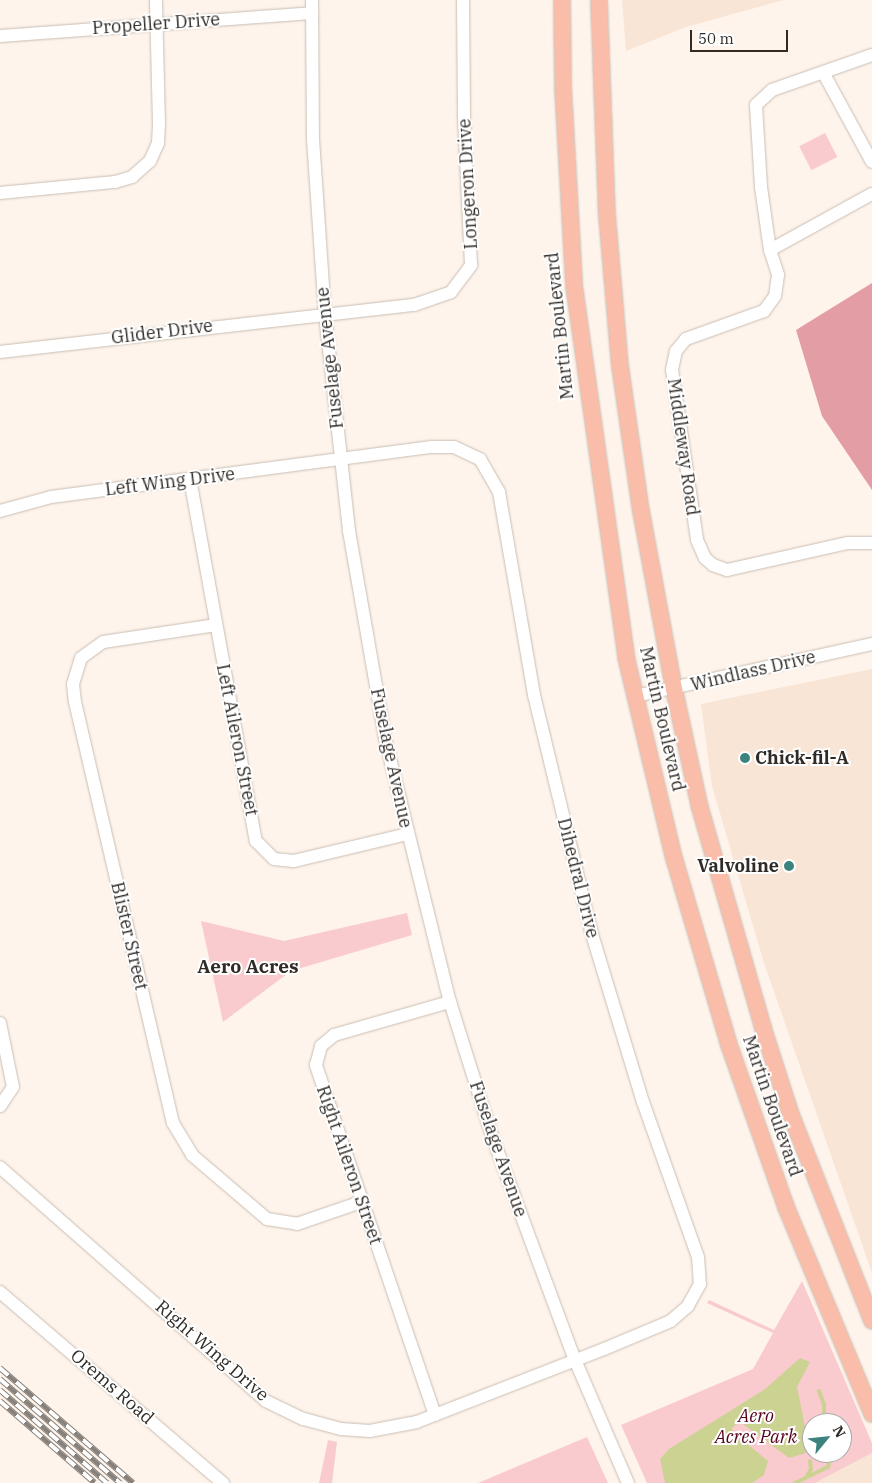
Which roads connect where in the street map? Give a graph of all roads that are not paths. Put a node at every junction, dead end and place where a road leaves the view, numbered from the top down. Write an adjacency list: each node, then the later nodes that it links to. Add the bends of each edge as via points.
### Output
1 (156, 0): 6 (street)
2 (463, 0): 14 (street, Longeron Drive, via 464,114 472,249 468,274 451,292 428,302)
3 (562, 0): 23 (main road, Martin Boulevard, via 562,87 574,285 609,552)
4 (599, 0): 22 (main road, Martin Boulevard, via 607,215 620,366 641,511)
5 (312, 6): 6 (street, Propeller Drive); 14 (street, Fuselage Avenue, via 313,139)
6 (157, 24): 7 (street, Propeller Drive); 11 (street, via 158,136 150,161 132,177 110,184)
7 (0, 36)
8 (872, 55): 9 (street)
9 (824, 74): 10 (street); 13 (street, Middleway Road, via 772,90 756,105 761,187)
10 (872, 162)
11 (0, 193)
12 (872, 194): 13 (street)
13 (770, 250): 19 (street, Middleway Road, via 778,275 771,304 754,315 686,339 672,360 700,550 720,570 848,543)
14 (325, 314): 15 (street, Glider Drive); 16 (street, Fuselage Avenue)
15 (0, 352)
16 (341, 460): 17 (street, Left Wing Drive); 24 (street, Fuselage Avenue, via 368,648); 32 (street, Dihedral Drive, via 454,446 480,458 494,480 534,695 591,931 643,1102 698,1258 700,1284 696,1296 681,1313 671,1321)
17 (190, 479): 18 (street, Left Wing Drive, via 51,497); 20 (street, Left Aileron Street)
18 (0, 511)
19 (872, 543)
20 (216, 625): 24 (street, Left Aileron Street, via 256,842 262,849 274,859 294,861); 29 (street, Blister Street, via 103,642 81,658 73,684 173,1123 192,1155 267,1219 297,1224)
21 (872, 644): 22 (street, Windlass Drive)
22 (674, 689): 23 (street, Windlass Drive); 31 (main road, Martin Boulevard, via 702,817 763,1028 791,1115)
23 (635, 696): 33 (main road, Martin Boulevard, via 676,867 729,1045 793,1225)
24 (407, 834): 25 (street, Fuselage Avenue)
25 (450, 1002): 29 (street, Right Aileron Street, via 334,1035 317,1054 317,1075); 32 (street, Fuselage Avenue, via 498,1153)
26 (0, 1023): 27 (street, via 13,1087)
27 (0, 1106)
28 (0, 1167): 34 (street, Right Wing Drive, via 266,1401 303,1419 341,1429 370,1431 400,1427)
29 (361, 1202): 34 (street, Right Aileron Street)
30 (0, 1292): 35 (street, Orems Road)
31 (872, 1320)
32 (575, 1360): 34 (street, Right Wing Drive); 36 (street, Fuselage Avenue)
33 (872, 1414)
34 (435, 1415)
35 (223, 1483)
36 (628, 1483)

